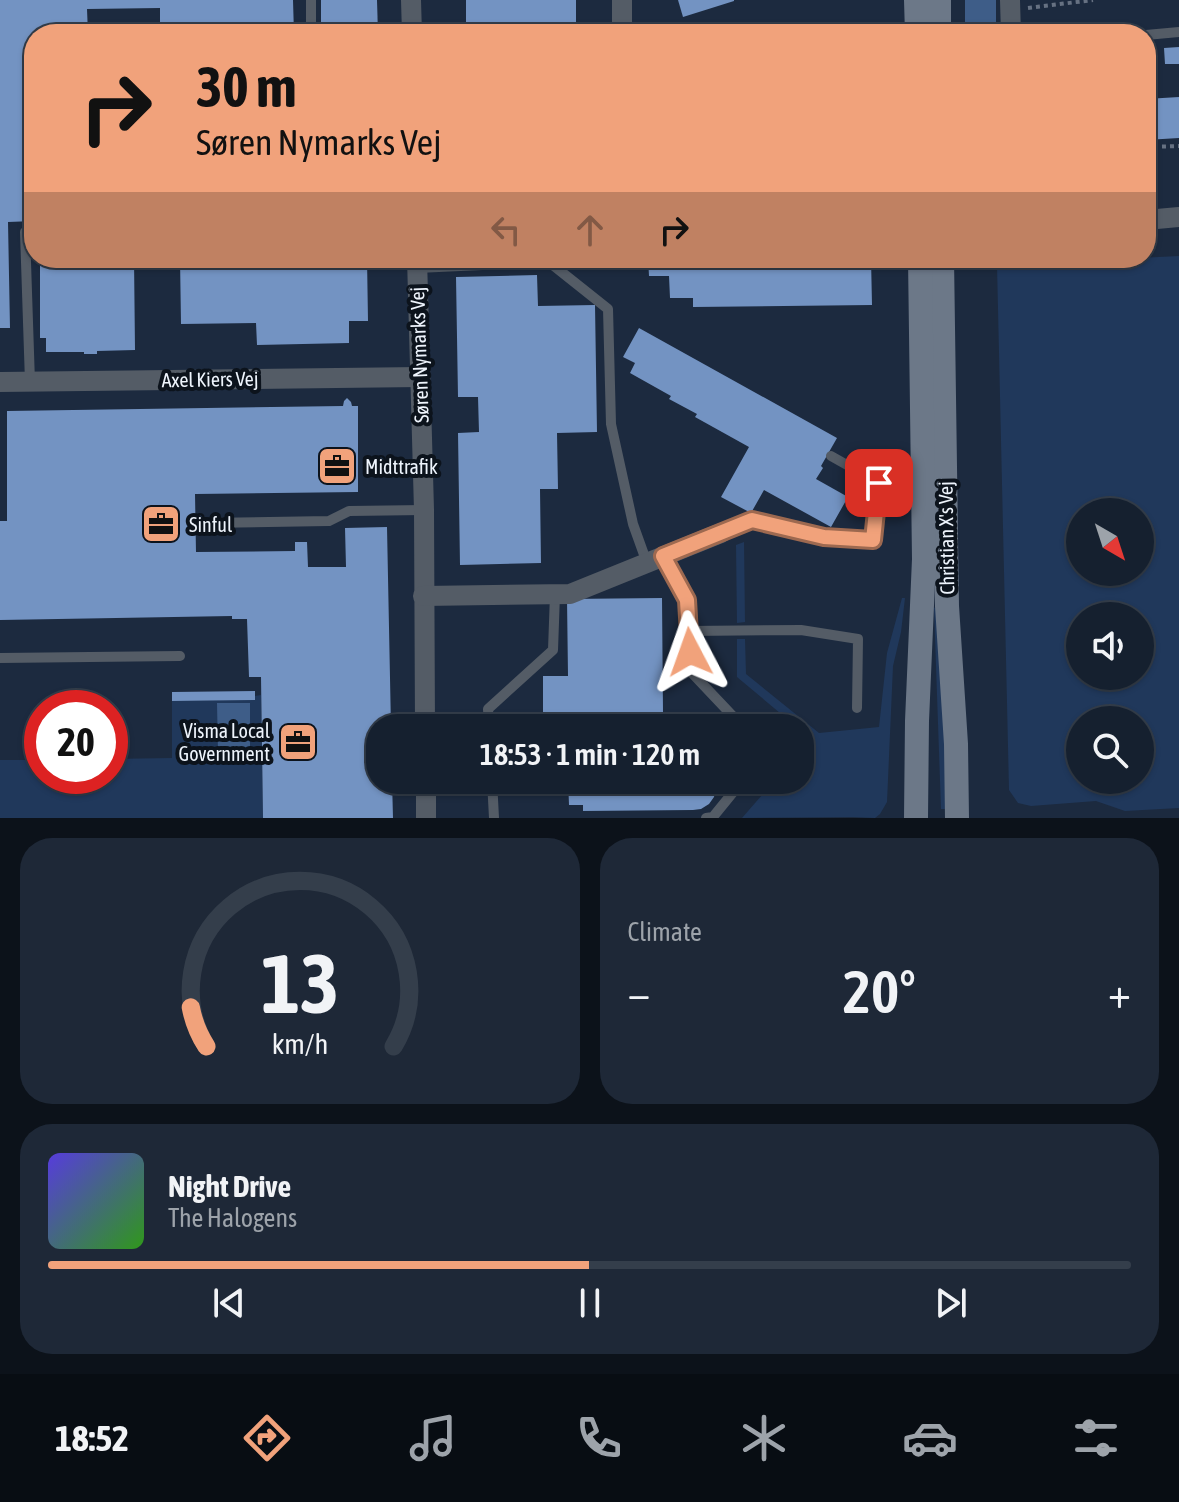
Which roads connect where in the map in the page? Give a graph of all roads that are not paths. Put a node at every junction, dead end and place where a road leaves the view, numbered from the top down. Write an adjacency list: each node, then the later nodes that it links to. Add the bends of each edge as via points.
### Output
1 (311, 0): 7 (lane)
2 (411, 0): 8 (street)
3 (622, 0): 6 (street)
4 (916, 0): 9 (main road)
5 (939, 0): 10 (main road)
6 (622, 23)
7 (311, 24)
8 (412, 24)
9 (917, 24)
10 (939, 24)
11 (1179, 32): 12 (lane)
12 (1156, 34)
13 (1179, 217): 14 (street)
14 (1156, 219)
15 (26, 268): 22 (lane)
16 (417, 268): 20 (street, Søren Nymarks Vej)
17 (557, 268): 27 (lane, via 608,309 611,424 633,524)
18 (920, 268): 43 (main road, Christian X's Vej, via 924,559)
19 (942, 268): 44 (main road, Christian X's Vej, via 947,606)
20 (420, 377): 22 (street, Axel Kiers Vej); 24 (street, Søren Nymarks Vej)
21 (0, 382): 22 (street, Axel Kiers Vej)
22 (30, 382)
23 (831, 456): 26 (lane, via 879,483 873,540 824,537 752,520)
24 (424, 510): 25 (lane, via 349,511 329,521); 29 (street, Søren Nymarks Vej)
25 (204, 523)
26 (721, 533): 27 (street)
27 (655, 559): 28 (street, via 570,594); 30 (lane, via 687,600)
28 (555, 594): 29 (street); 35 (lane, via 553,650)
29 (423, 596): 34 (street, Søren Nymarks Vej)
30 (689, 631): 33 (lane, via 801,630 858,639); 36 (lane, via 692,673)
31 (180, 656): 32 (lane)
32 (0, 658)
33 (857, 708)
34 (425, 714)
35 (488, 714)
36 (731, 714)
37 (426, 794): 40 (street)
38 (493, 794): 41 (lane)
39 (732, 794): 42 (lane, via 713,817)
40 (426, 818)
41 (494, 818)
42 (706, 818)
43 (916, 818)
44 (957, 818)

